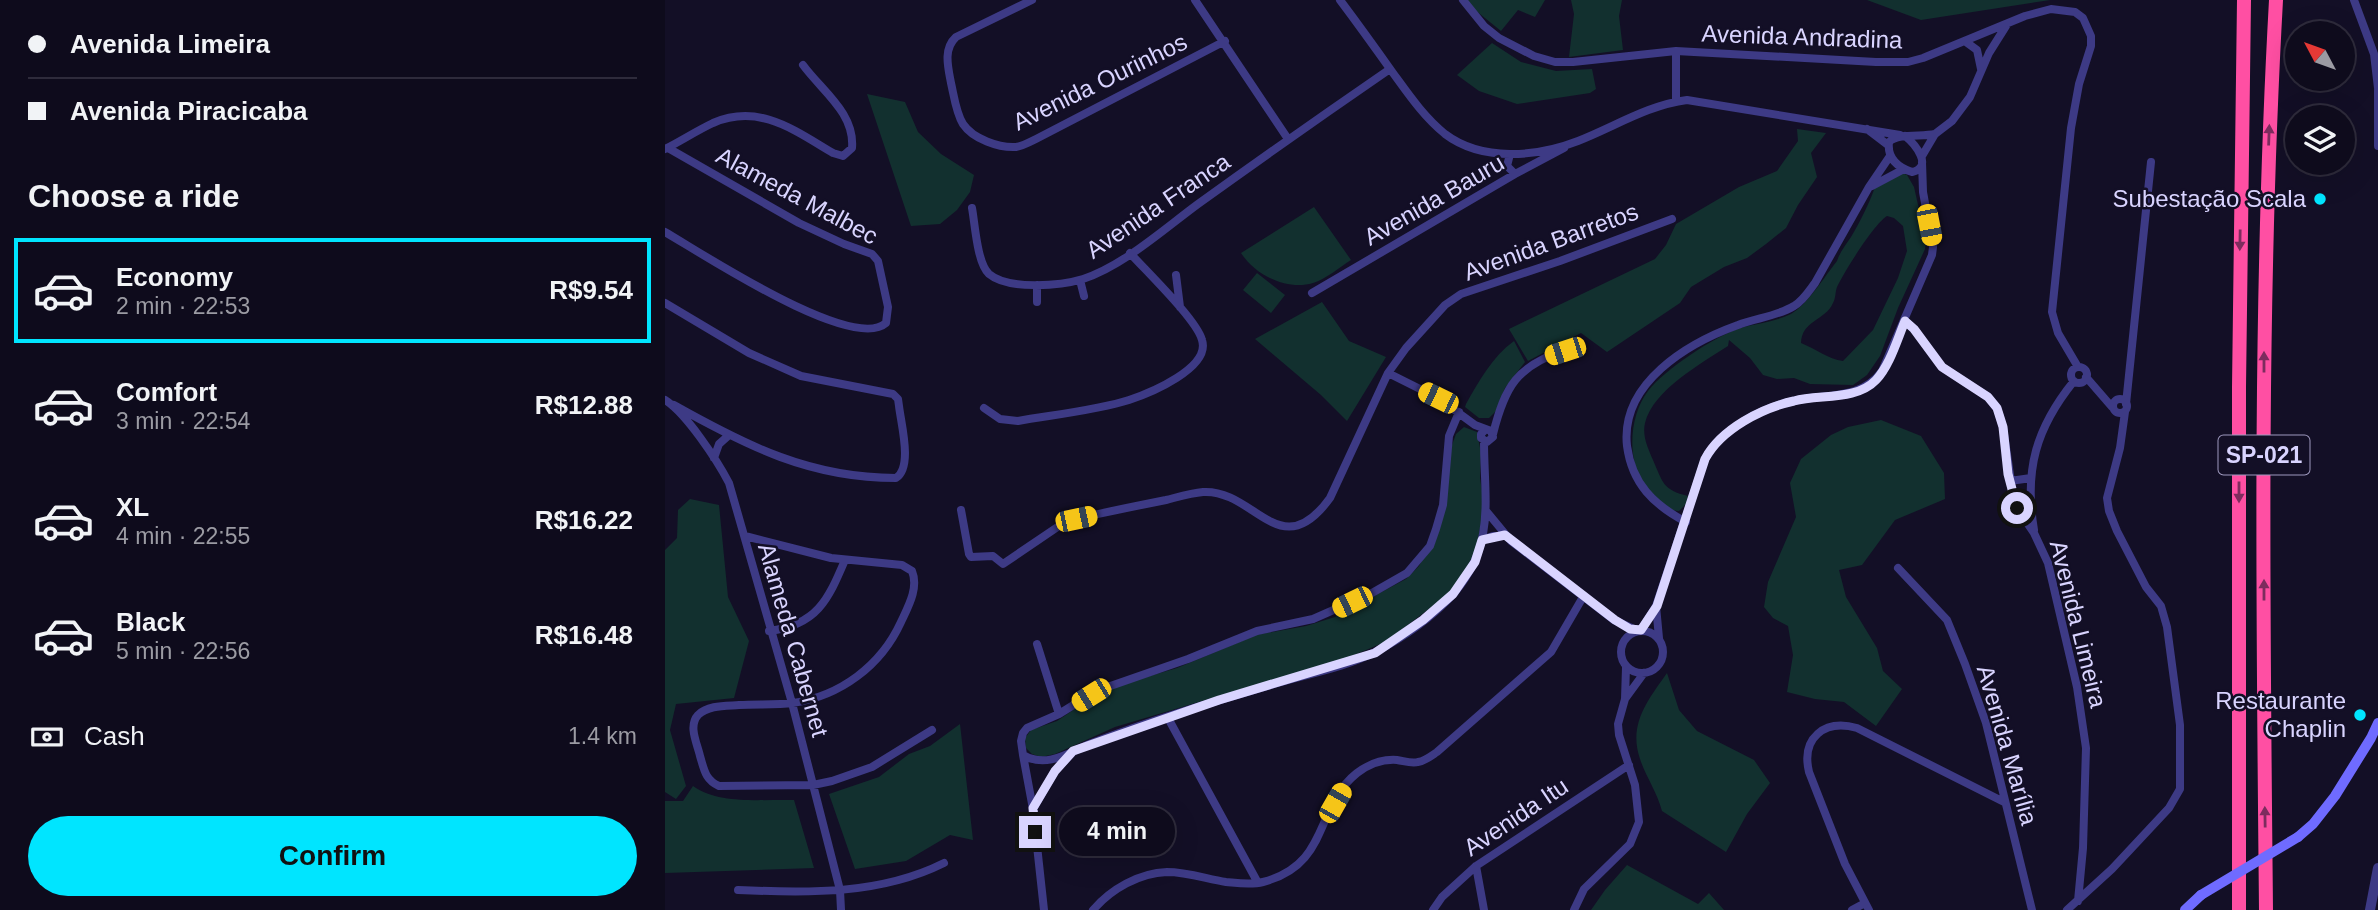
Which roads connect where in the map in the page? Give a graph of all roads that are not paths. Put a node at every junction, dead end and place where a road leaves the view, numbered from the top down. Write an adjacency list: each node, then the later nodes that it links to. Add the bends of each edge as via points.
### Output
1 (1032, 0): 9 (street, Avenida Ourinhos, via 956,37 948,49 964,125 976,136 1005,146 1017,147 1037,139)
2 (1195, 0): 9 (street)
3 (1340, 0): 13 (street)
4 (1463, 0): 11 (street, Avenida Andradina, via 1499,38 1555,62)
5 (2244, 0): 118 (highway, SP-021, one-way to 118)
6 (2276, 0): 99 (highway, SP-021, one-way to 6, via 2264,357)
7 (2354, 0): 15 (street, via 2374,54)
8 (2006, 26): 10 (street, Avenida Andradina); 14 (street); 49 (street, Avenida Andradina, via 2025,16 2063,9 2083,18 2091,36 2071,128 2052,312 2057,333)
9 (1224, 41): 21 (street)
10 (1966, 42): 11 (street, Avenida Andradina, via 1908,62); 14 (street, via 1977,50)
11 (1676, 51): 16 (street)
12 (803, 65): 18 (street, via 849,126 852,148 843,156 771,119 743,114)
13 (1391, 69): 21 (street, Avenida Franca); 26 (street, via 1425,115 1447,135 1479,149)
14 (1981, 69): 19 (street, via 1961,110)
15 (2378, 89): 24 (street)
16 (1676, 101): 17 (street, via 1706,101); 22 (street)
17 (1864, 128): 20 (street); 23 (street)
18 (698, 132): 25 (street); 27 (street, Alameda Malbec, via 688,139)
19 (1935, 134): 20 (street); 29 (street)
20 (1902, 136): 23 (street, via 1894,136); 29 (street, via 1915,145)
21 (1288, 139): 38 (street, Avenida Franca)
22 (1576, 142): 26 (street); 32 (street, Avenida Bauru)
23 (1888, 145): 28 (street)
24 (2378, 146)
25 (667, 149): 27 (street, Alameda Malbec)
26 (1513, 154): 32 (street, via 1521,160); 32 (street, via 1507,166)
27 (684, 155): 37 (street, Alameda Malbec, via 799,223 872,254 878,261 888,318 879,328 866,330 801,309)
28 (1890, 156): 31 (street); 33 (street)
29 (1922, 159): 31 (street, via 1917,171); 34 (street)
30 (2151, 162): 55 (street, via 2128,384)
31 (1908, 171): 33 (street); 34 (street)
32 (1518, 173): 42 (street, Avenida Bauru)
33 (1869, 187): 67 (street, via 1815,283 1794,306 1736,325 1688,349 1652,377 1640,393 1628,422 1632,468 1655,503)
34 (1923, 192): 47 (street, via 1933,247)
35 (972, 208): 41 (street, Avenida Franca, via 985,269 1007,282)
36 (1672, 219): 50 (street, Avenida Barretos, via 1461,294 1413,339)
37 (665, 232)
38 (1130, 253): 40 (street, Avenida Franca); 46 (street)
39 (1176, 275): 46 (street)
40 (1080, 280): 41 (street, Avenida Franca); 43 (street)
41 (1037, 285): 44 (street)
42 (1312, 293)
43 (1084, 296)
44 (1037, 302)
45 (665, 303): 60 (street, via 749,353 801,376 893,394 898,398 905,469 896,478 869,478 799,463)
46 (1181, 310): 56 (street, via 1202,338 1201,355 1181,375 1156,389 1127,400 1018,421 1000,419)
47 (1905, 321): 64 (street, Avenida Limeira, via 1942,367 1997,408); 67 (street, via 1882,371 1867,387 1794,400 1716,441 1705,459)
48 (1565, 351): 59 (street, via 1542,358 1517,376)
49 (2078, 367): 51 (street, via 2085,370); 52 (street, via 2071,374)
50 (1388, 373): 57 (street); 65 (street, Avenida Barretos, via 1330,498 1305,522 1290,526 1273,523 1225,496 1202,492 1076,519 1004,564 993,556 971,557)
51 (2086, 377): 52 (street); 55 (street)
52 (2074, 381): 63 (street, via 2046,421)
53 (665, 400): 54 (street, Alameda Cabernet)
54 (674, 405): 60 (street); 62 (street, Alameda Cabernet)
55 (2119, 406): 106 (street, via 2122,434 2107,498 2109,512 2168,627 2180,725 2180,789 2169,808)
56 (984, 408)
57 (1459, 412): 58 (street); 61 (street)
58 (1472, 422): 59 (street); 61 (street)
59 (1487, 435): 66 (street)
60 (728, 436): 62 (street)
61 (1449, 436): 88 (street, via 1443,505 1436,529 1430,546 1407,573 1313,619 1257,631 1103,688)
62 (714, 458): 69 (street, Alameda Cabernet, via 729,483)
63 (2031, 478): 64 (street); 68 (street)
64 (2010, 481): 68 (street, Avenida Limeira, via 2017,508)
65 (961, 510)
66 (1487, 512): 70 (street); 71 (street)
67 (1686, 522): 77 (street)
68 (2034, 533): 106 (street, Avenida Limeira, via 2048,563 2083,721 2086,787)
69 (745, 536): 72 (street); 73 (street, Alameda Cabernet)
70 (1482, 540): 71 (street, via 1505,535); 89 (street, via 1475,562 1453,594 1375,653)
71 (1511, 541): 76 (street)
72 (765, 542): 73 (street); 74 (street)
73 (749, 553): 79 (street, Alameda Cabernet)
74 (845, 560): 79 (street, via 821,607 796,626); 87 (street, via 908,568 915,586 909,604 898,629 865,670 833,692)
75 (1898, 568): 97 (street, Avenida Marília, via 1947,620 1979,701)
76 (1583, 597): 78 (street); 103 (street, via 1551,652 1471,724 1426,760 1385,760 1359,771 1342,790 1301,863)
77 (1657, 606): 80 (street); 81 (street)
78 (1615, 620): 80 (street); 82 (street)
79 (769, 631): 87 (street, Alameda Cabernet)
80 (1639, 631): 81 (street, via 1651,632); 82 (street)
81 (1659, 639): 85 (street, via 1663,657 1656,668)
82 (1624, 640): 84 (street, via 1620,654)
83 (1037, 645): 88 (street)
84 (1626, 667): 85 (street); 86 (street)
85 (1644, 673): 86 (street)
86 (1625, 699): 95 (street, via 1618,724)
87 (792, 703): 96 (street, Alameda Cabernet); 96 (street, via 709,709 695,718 693,731 706,776 713,784)
88 (1059, 715): 94 (street, via 1027,728 1021,741)
89 (1168, 718): 93 (street); 103 (street)
90 (2378, 723): 92 (main road)
91 (932, 730): 96 (street, via 872,767)
92 (2374, 736): 99 (main road, bridge, via 2323,813 2298,837)
93 (1073, 751): 94 (street, via 1053,760); 98 (street)
94 (1023, 755): 98 (street)
95 (1629, 765): 101 (street, Avenida Itu); 113 (street, via 1638,807 1635,836 1584,889)
96 (813, 785): 105 (street, Alameda Cabernet)
97 (2004, 802): 107 (street, via 1857,728 1837,725 1819,732 1807,751 1809,772); 115 (street, Avenida Marília)
98 (1033, 808): 109 (street)
99 (2266, 857): 117 (main road, bridge, via 2201,895); 119 (highway, SP-021)
100 (944, 863): 105 (street, via 901,881)
101 (1476, 866): 111 (street, Avenida Itu); 112 (street)
102 (2378, 868): 120 (street)
103 (1258, 883): 110 (street, via 1166,872 1131,881)
104 (738, 890): 105 (street)
105 (841, 890): 108 (street, Alameda Cabernet)
106 (2078, 901): 116 (street)
107 (1867, 907): 114 (street)
108 (841, 910)
109 (1044, 910)
110 (1093, 910)
111 (1433, 910)
112 (1484, 910)
113 (1574, 910)
114 (1852, 910)
115 (2032, 910)
116 (2067, 910)
117 (2185, 910)
118 (2239, 910)
119 (2266, 910)
120 (2370, 910)

